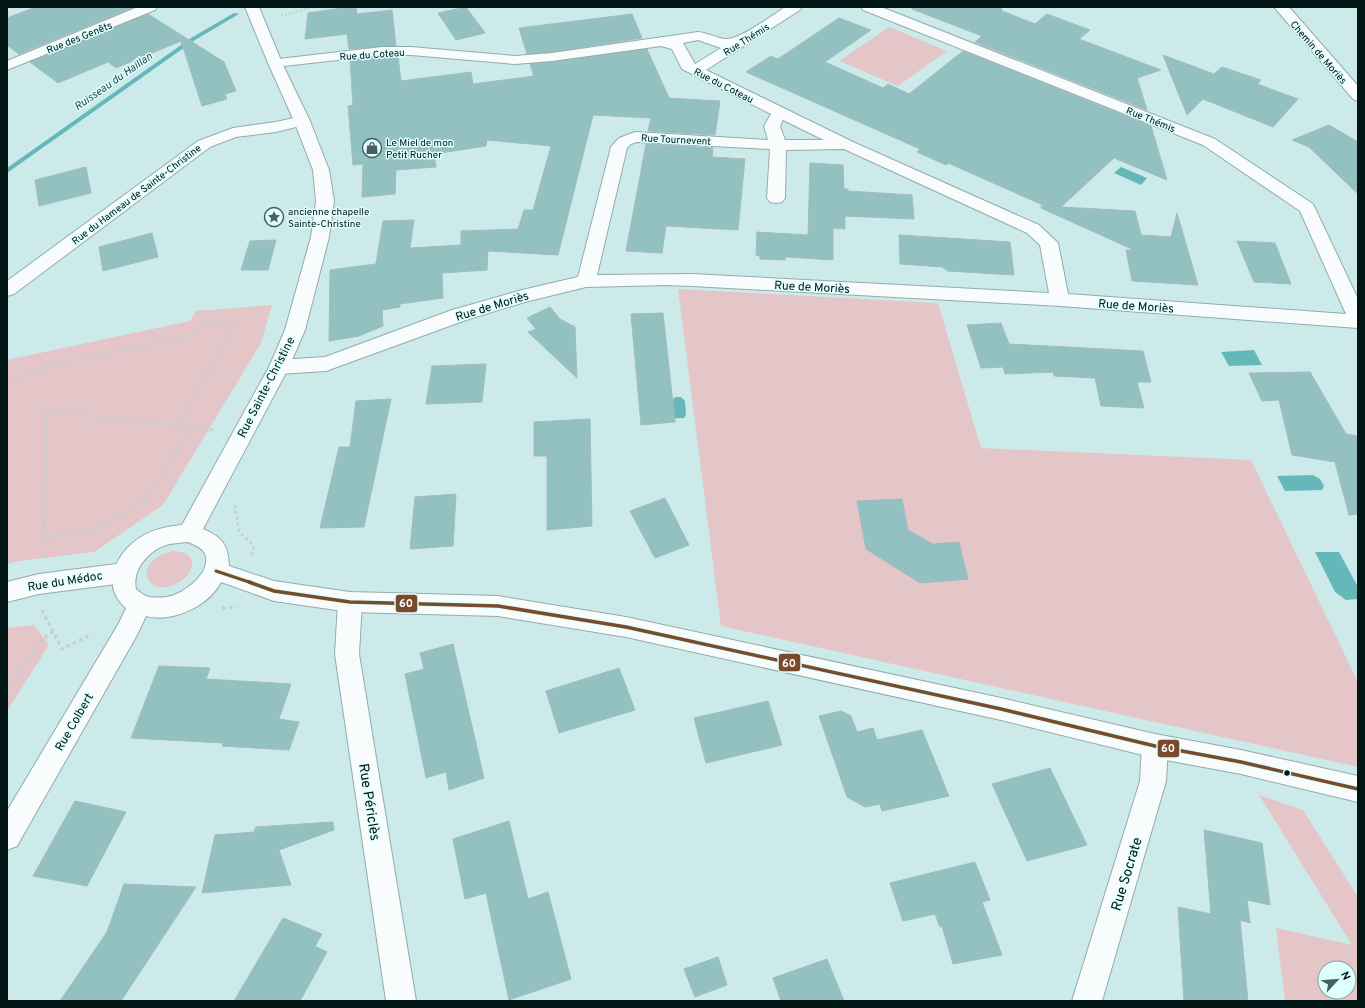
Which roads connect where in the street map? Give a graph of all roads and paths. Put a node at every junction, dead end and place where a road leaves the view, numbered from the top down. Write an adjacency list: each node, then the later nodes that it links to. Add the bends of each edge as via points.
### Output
1 (150, 7): 10 (street, Rue des Genêts)
2 (311, 7): 6 (path)
3 (795, 7): 8 (street, Rue Thémis)
4 (868, 7): 21 (street, Rue Thémis, via 1209,142 1308,208)
5 (1280, 7): 12 (street, Chemin de Moriès)
6 (255, 14): 9 (street, Rue Sainte-Christine)
7 (661, 42): 8 (street, via 698,36 723,44); 9 (street, Rue du Coteau, via 515,60 396,51); 11 (street, Rue du Coteau, via 678,46 687,66)
8 (739, 43): 11 (street, Rue Thémis)
9 (275, 63): 14 (street, Rue Sainte-Christine)
10 (7, 66)
11 (696, 70): 13 (street, Rue du Coteau)
12 (1358, 96)
13 (780, 113): 15 (street, via 772,126); 16 (street, Rue du Coteau)
14 (302, 121): 19 (street, Rue du Hameau de Sainte-Christine, via 233,133 204,144); 22 (street, Rue Sainte-Christine, via 321,170 325,201 320,237 305,295 295,330)
15 (778, 145): 16 (street, Rue Tournevent); 17 (street); 18 (street, Rue Tournevent, via 635,137 625,141 619,147)
16 (847, 146): 20 (street, Rue du Coteau, via 1033,229 1049,243)
17 (776, 198)
18 (586, 281): 20 (street, Rue de Moriès, via 666,279); 22 (street, Rue de Moriès, via 522,296 459,315 326,364)
19 (7, 290)
20 (1060, 300): 21 (street, Rue de Moriès)
21 (1358, 321)
22 (279, 367): 27 (street, Rue Sainte-Christine)
23 (7, 383): 24 (path, via 51,365 195,334 201,322 238,320)
24 (178, 426): 25 (path); 25 (path, via 47,411 44,538 91,531 146,500)
25 (190, 428): 26 (path)
26 (219, 431)
27 (189, 533): 28 (street, via 201,536 216,550); 29 (street, via 160,537 148,543 138,551)
28 (216, 571): 31 (street, via 274,591); 32 (street, via 198,594 183,602 168,607 152,608)
29 (124, 573): 30 (street, Rue du Médoc, via 39,584); 32 (street, via 125,592)
30 (7, 592)
31 (350, 602): 35 (street, via 498,606 626,627 1001,709); 38 (street, Rue Périclès, via 347,654)
32 (139, 605): 37 (street, Rue Colbert, via 129,628)
33 (54, 630): 34 (path, via 44,638)
34 (7, 688)
35 (1155, 746): 36 (street, via 1241,762); 39 (street, Rue Socrate, via 1154,781)
36 (1358, 789)
37 (7, 837)
38 (398, 997)
39 (1087, 1001)

